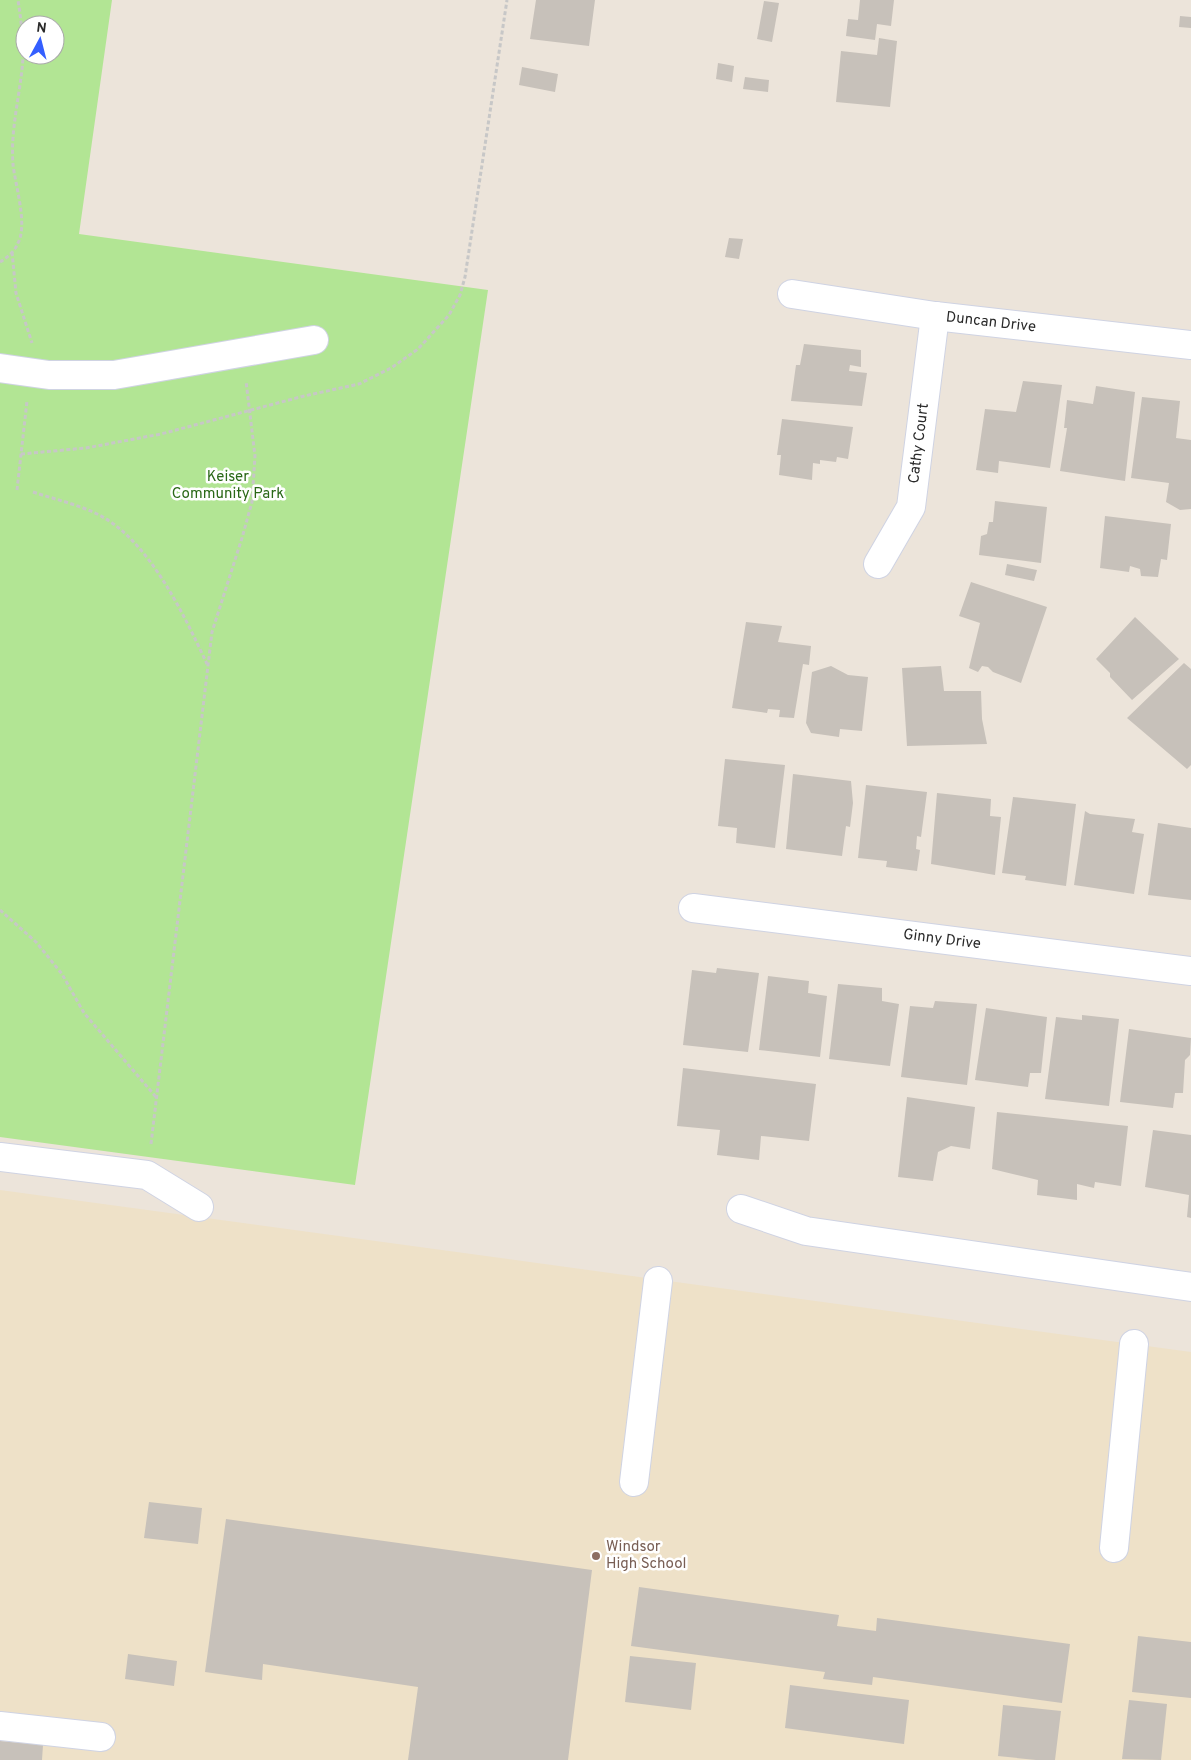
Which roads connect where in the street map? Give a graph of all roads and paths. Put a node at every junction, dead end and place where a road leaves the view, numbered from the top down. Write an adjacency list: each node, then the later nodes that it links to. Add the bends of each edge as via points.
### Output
1 (18, 0): 3 (path, via 23,58 13,164 22,220 19,243)
2 (507, 0): 10 (path, via 465,277 449,315 418,349 391,368 359,384)
3 (0, 262)
4 (792, 294): 5 (street, Duncan Drive)
5 (935, 316): 7 (street, Duncan Drive); 13 (street, Cathy Court, via 911,507)
6 (314, 340): 8 (street)
7 (1191, 345)
8 (242, 352): 9 (street, via 114,375 49,375); 10 (path)
9 (0, 368)
10 (250, 411): 11 (path, via 161,434 86,448 21,454); 14 (path, via 255,456 252,502 212,632)
11 (17, 490)
12 (33, 492): 14 (path, via 96,513 120,529 158,573 186,618)
13 (878, 564)
14 (208, 665): 18 (path)
15 (692, 908): 17 (street, Ginny Drive)
16 (0, 910): 18 (path, via 36,942 62,974 84,1012)
17 (1191, 971)
18 (156, 1097): 20 (path)
19 (0, 1157): 20 (street)
20 (147, 1175): 21 (street)
21 (199, 1207)
22 (741, 1209): 24 (street, via 806,1230)
23 (658, 1281): 26 (street)
24 (1191, 1286)
25 (1134, 1344): 27 (street)
26 (634, 1482)
27 (1114, 1548)
28 (0, 1726): 29 (street)
29 (101, 1737)

